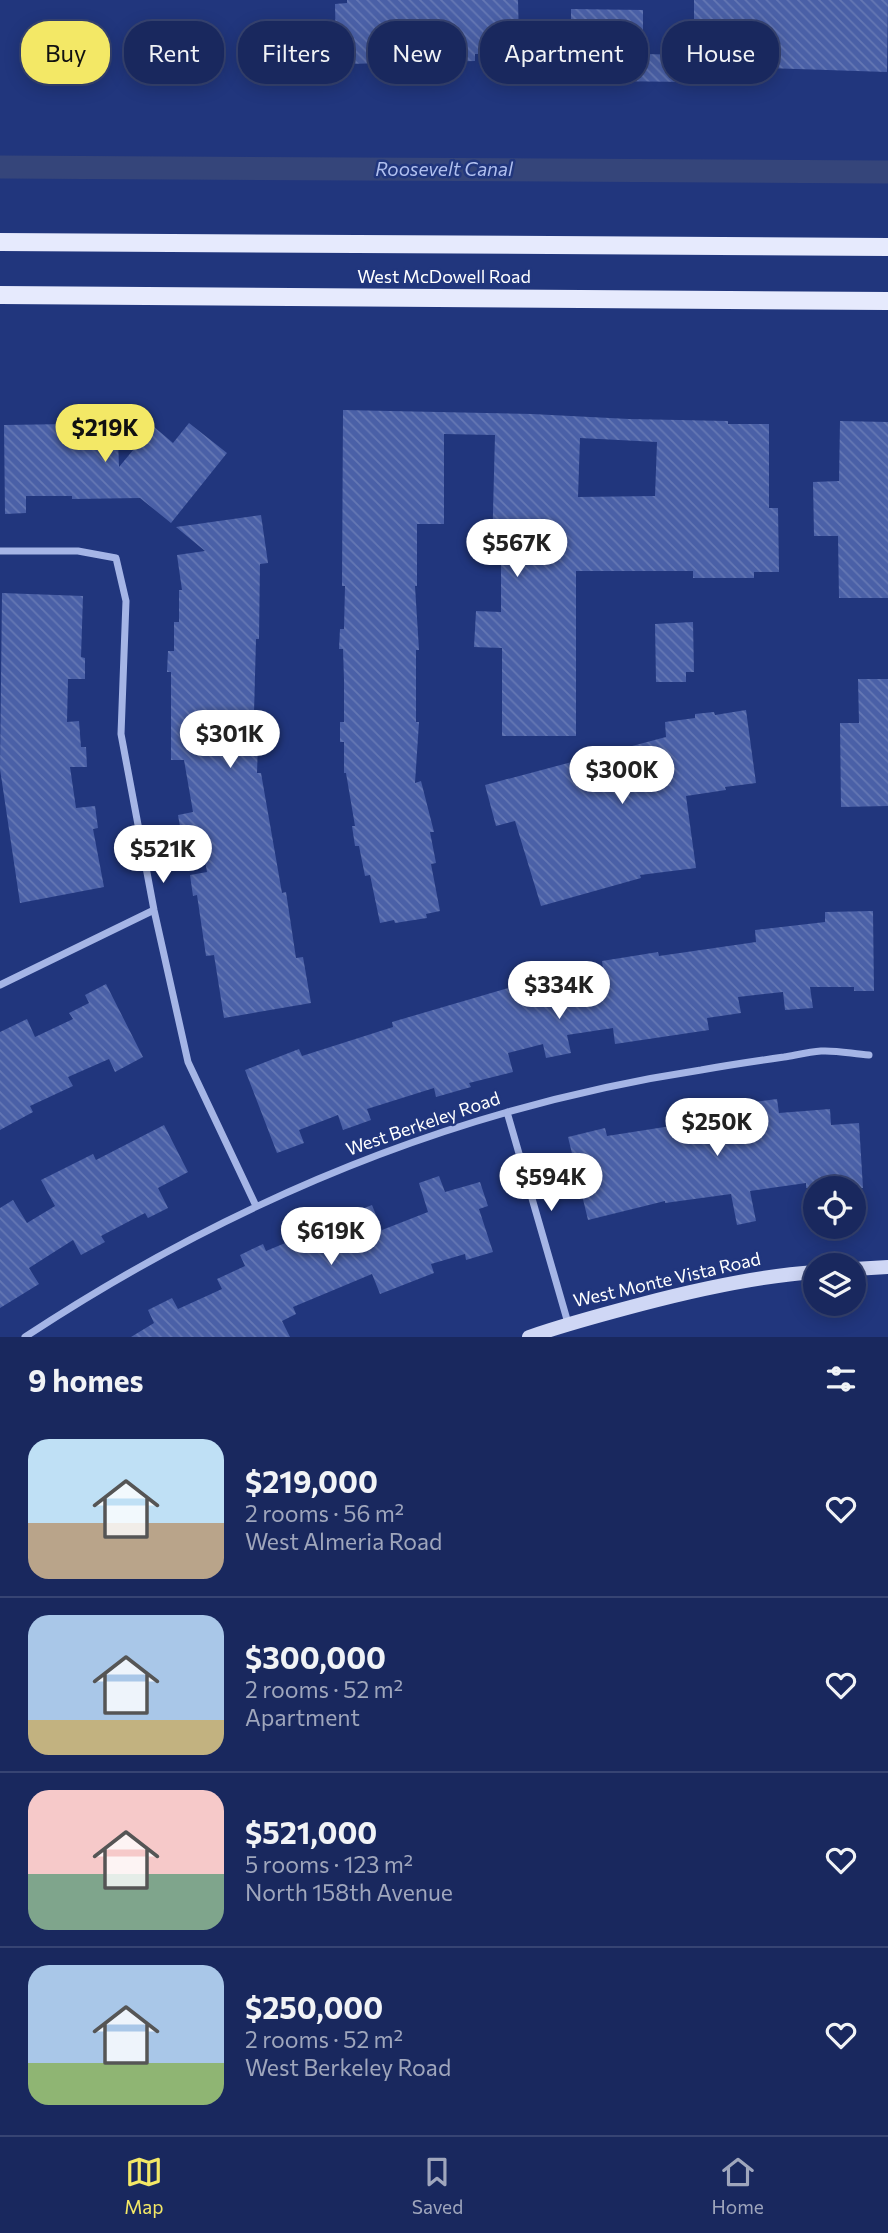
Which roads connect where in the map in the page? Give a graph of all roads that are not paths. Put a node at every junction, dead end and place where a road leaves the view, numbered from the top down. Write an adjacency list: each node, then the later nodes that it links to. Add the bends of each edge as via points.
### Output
1 (0, 242): 2 (main road, West McDowell Road)
2 (888, 247)
3 (0, 295): 4 (main road, West McDowell Road)
4 (888, 301)
5 (0, 551): 6 (street, via 78,551 117,558 126,601 121,733)
6 (154, 910): 7 (street); 10 (street, via 188,1062)
7 (0, 985)
8 (869, 1055): 9 (street, West Berkeley Road, via 822,1051 639,1079)
9 (508, 1112): 10 (street, West Berkeley Road, via 383,1151); 14 (street)
10 (256, 1206): 15 (street, West Berkeley Road, via 184,1242)
11 (888, 1267): 12 (street)
12 (866, 1268)
13 (803, 1273): 14 (street, West Monte Vista Road, via 696,1290)
14 (568, 1323): 16 (street, West Monte Vista Road)
15 (25, 1337)
16 (529, 1337)

